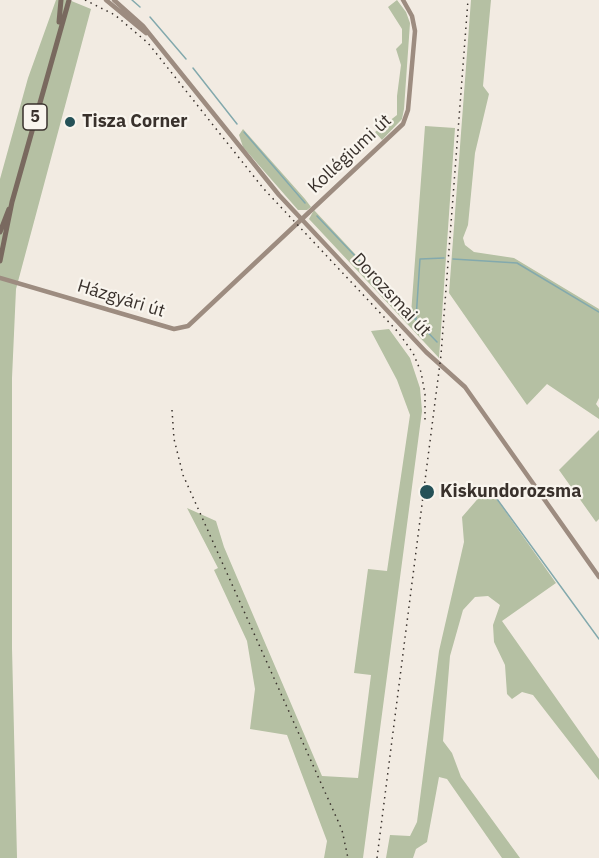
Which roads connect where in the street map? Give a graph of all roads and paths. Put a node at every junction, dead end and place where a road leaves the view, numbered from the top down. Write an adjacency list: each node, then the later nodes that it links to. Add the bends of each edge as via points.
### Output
1 (61, 0): 6 (main road, 5)
2 (69, 0): 6 (main road, 5)
3 (106, 0): 7 (main road, Dorozsmai út)
4 (114, 0): 7 (main road, Dorozsmai út)
5 (403, 0): 9 (main road, Kollégiumi út, via 415,31 406,120)
6 (58, 32): 8 (main road, 5)
7 (153, 39): 9 (main road, Dorozsmai út, via 258,171)
8 (12, 202): 10 (main road, 5); 11 (main road, 5)
9 (302, 219): 12 (main road, Házgyári út, via 182,329); 13 (main road, Dorozsmai út, via 426,352 465,387)
10 (0, 232)
11 (0, 261)
12 (0, 278)
13 (599, 577)

